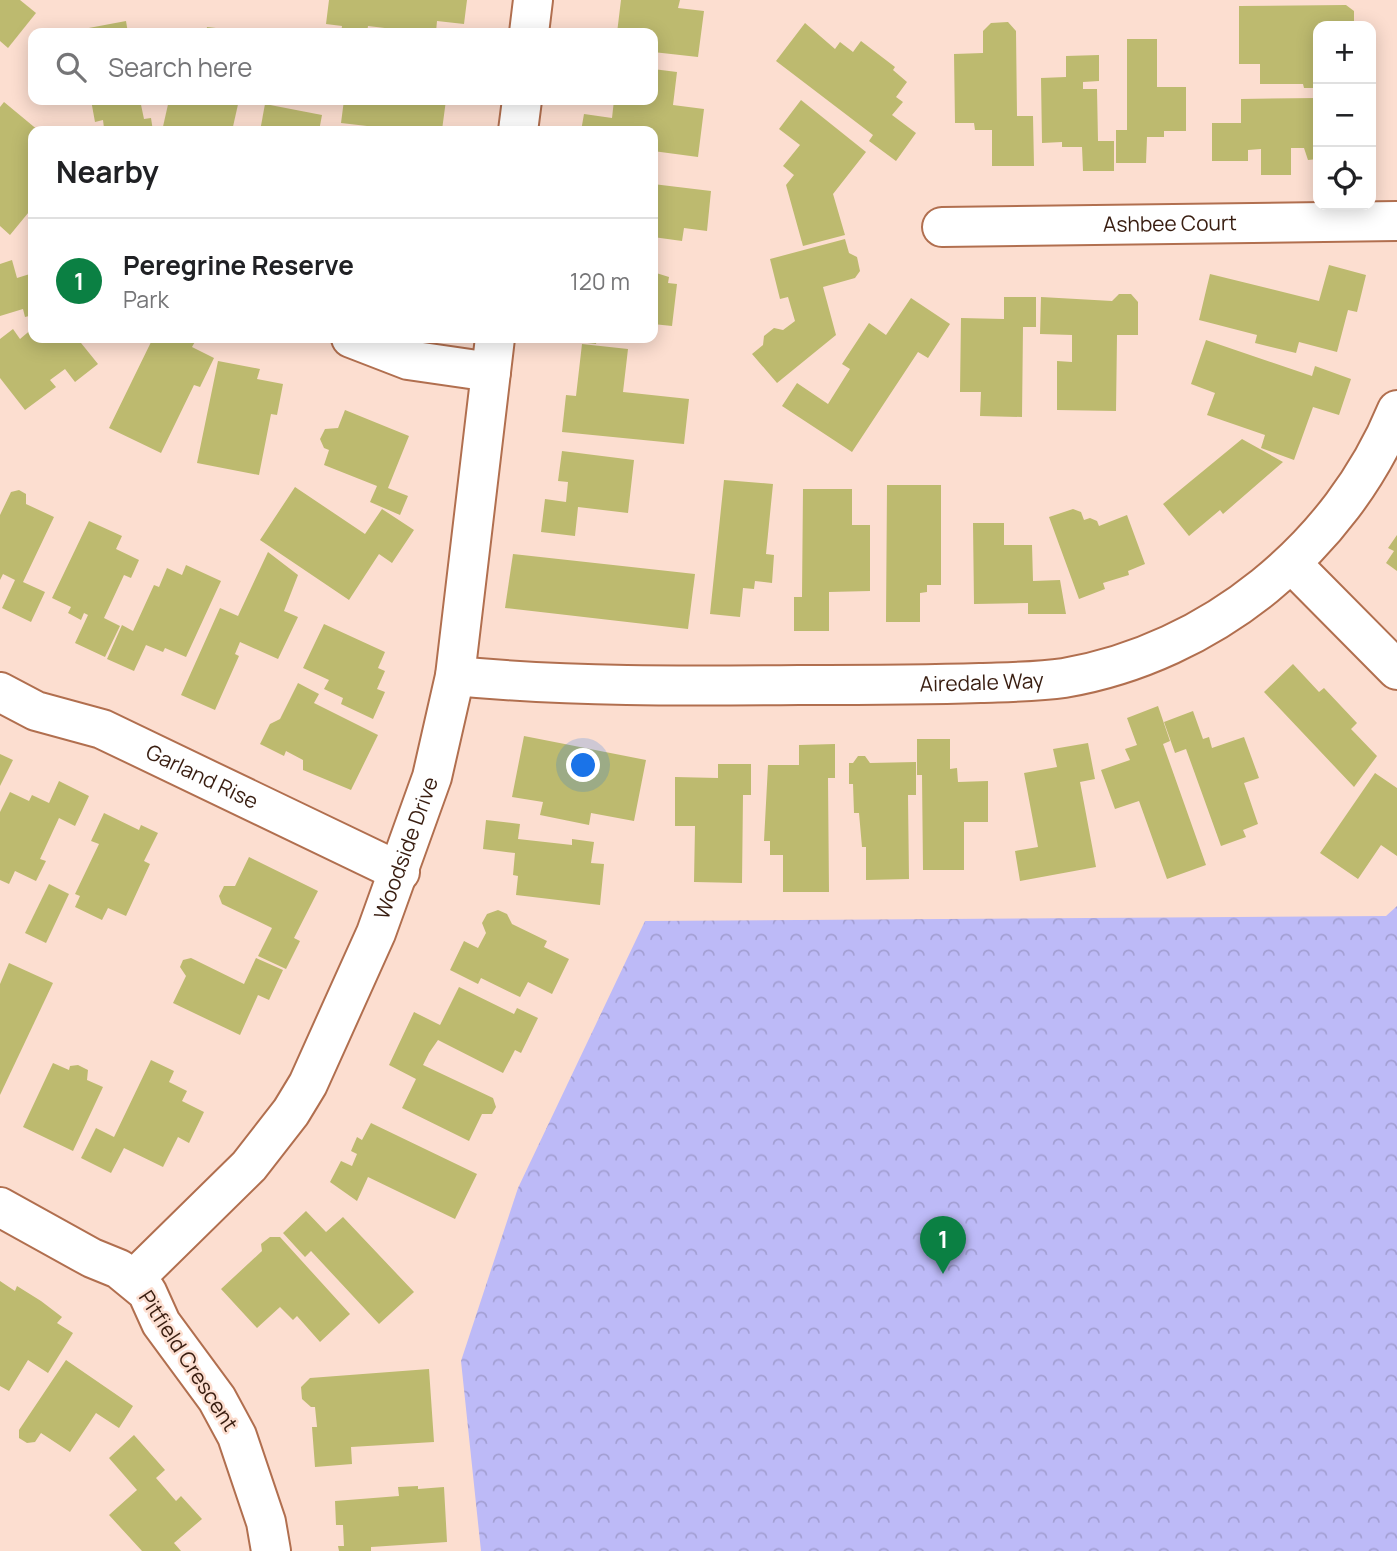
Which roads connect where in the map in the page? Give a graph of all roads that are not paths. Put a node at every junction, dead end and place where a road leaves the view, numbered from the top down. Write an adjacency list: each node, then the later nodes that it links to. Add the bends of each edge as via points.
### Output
1 (533, 0): 2 (street)
2 (530, 28)
3 (521, 105): 4 (street)
4 (519, 126)
5 (1397, 221): 6 (street, Ashbee Court)
6 (942, 227)
7 (364, 343): 8 (street, via 408,360)
8 (493, 355): 12 (street, Woodside Drive)
9 (1397, 410): 10 (street, Airedale Way, via 1354,492)
10 (1292, 564): 11 (street); 12 (street, Airedale Way, via 1176,643 1063,678 967,683 557,685)
11 (1397, 670)
12 (455, 676): 14 (street, Woodside Drive, via 432,777)
13 (0, 692): 14 (street, Garland Rise, via 36,711 102,729)
14 (400, 872): 16 (street, Woodside Drive, via 371,945 291,1112 249,1166)
15 (0, 1207): 16 (street, Pitfield Crescent)
16 (134, 1279): 17 (street, Pitfield Crescent, via 147,1292 161,1323 217,1399 237,1436)
17 (271, 1551)

